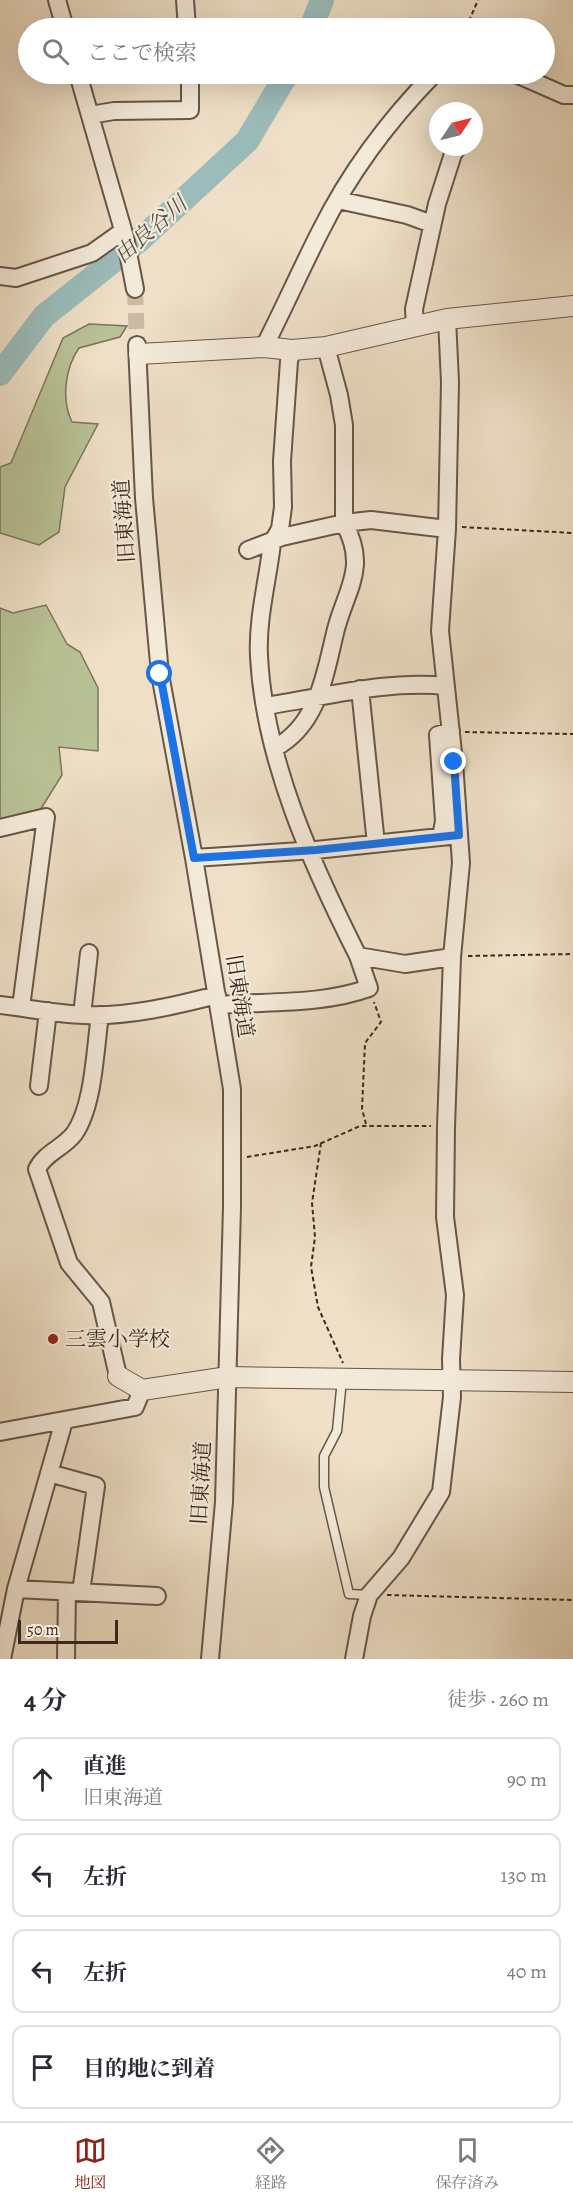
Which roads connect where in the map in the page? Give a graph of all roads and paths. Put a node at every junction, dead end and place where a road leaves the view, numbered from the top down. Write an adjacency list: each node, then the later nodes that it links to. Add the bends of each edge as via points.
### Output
1 (57, 0): 4 (street)
2 (184, 0): 5 (street)
3 (478, 0): 6 (path)
4 (62, 18)
5 (186, 18)
6 (470, 18)
7 (81, 84): 12 (street)
8 (190, 84): 12 (street, via 190,110)
9 (424, 84): 14 (street)
10 (539, 84): 11 (street)
11 (573, 95)
12 (90, 115): 16 (street)
13 (452, 156): 15 (street)
14 (338, 201): 15 (street); 22 (street)
15 (432, 224): 21 (street, via 414,309)
16 (124, 234): 17 (street, via 92,253 16,278); 18 (street)
17 (0, 276)
18 (135, 289)
19 (573, 306): 20 (street)
20 (447, 319): 21 (street); 27 (street)
21 (415, 327): 23 (street)
22 (264, 347): 24 (street); 25 (street)
23 (326, 347): 25 (street); 26 (street, via 344,425)
24 (138, 349): 43 (street, 旧東海道, via 144,498 160,674)
25 (292, 350): 29 (street, via 280,530)
26 (344, 523): 27 (street, via 371,520); 29 (street, via 282,537); 33 (street, via 356,560 352,588 337,625)
27 (447, 529): 28 (path, via 468,526); 31 (street, via 440,631)
28 (573, 533)
29 (272, 543): 30 (street); 34 (street, via 259,653)
30 (248, 550)
31 (446, 687): 32 (street, via 421,684); 35 (street)
32 (360, 689): 33 (street); 41 (street)
33 (319, 698): 34 (street); 37 (street, via 290,740)
34 (265, 706): 37 (street)
35 (451, 731): 36 (path); 39 (street); 40 (street, via 438,735 444,821)
36 (573, 734)
37 (275, 748): 42 (street)
38 (0, 828): 51 (street, via 46,817)
39 (459, 835): 40 (street); 47 (street, via 461,863)
40 (441, 837): 41 (street)
41 (376, 844): 42 (street)
42 (308, 850): 43 (street); 46 (street)
43 (194, 858): 49 (street, 旧東海道)
44 (89, 952): 53 (street)
45 (573, 954): 47 (path)
46 (358, 956): 47 (street, via 405,964); 48 (street)
47 (452, 957): 57 (street)
48 (369, 988): 49 (street, via 326,998); 56 (path, via 381,1022 365,1043 362,1109)
49 (218, 1000): 54 (street); 59 (street, 旧東海道, via 232,1089)
50 (0, 1005): 51 (street)
51 (21, 1007): 52 (street)
52 (48, 1011): 53 (street); 55 (street)
53 (82, 1015): 54 (street)
54 (100, 1015): 60 (street, via 83,1116 73,1135 41,1160 37,1169 69,1263 101,1302)
55 (39, 1086)
56 (367, 1125): 57 (path); 58 (path)
57 (446, 1127): 63 (street, via 445,1217 455,1295)
58 (321, 1143): 59 (path, via 257,1156); 62 (path, via 312,1203 315,1237 311,1267 318,1307)
59 (233, 1156): 61 (street, 旧東海道)
60 (118, 1376): 65 (street)
61 (228, 1377): 62 (street); 65 (street); 76 (street, 旧東海道, via 224,1502)
62 (347, 1379): 63 (street); 71 (lane, via 337,1431 324,1456 324,1487 349,1594)
63 (451, 1380): 64 (street); 71 (street, via 441,1492 401,1558)
64 (573, 1382)
65 (142, 1390): 66 (street, via 135,1407)
66 (64, 1420): 67 (street); 68 (street)
67 (0, 1432)
68 (49, 1473): 69 (street); 70 (street, via 96,1486)
69 (16, 1589): 70 (street); 74 (street)
70 (74, 1592): 72 (street); 75 (street)
71 (369, 1595): 73 (path); 77 (street)
72 (157, 1596)
73 (573, 1600)
74 (2, 1659)
75 (66, 1659)
76 (210, 1659)
77 (354, 1659)

